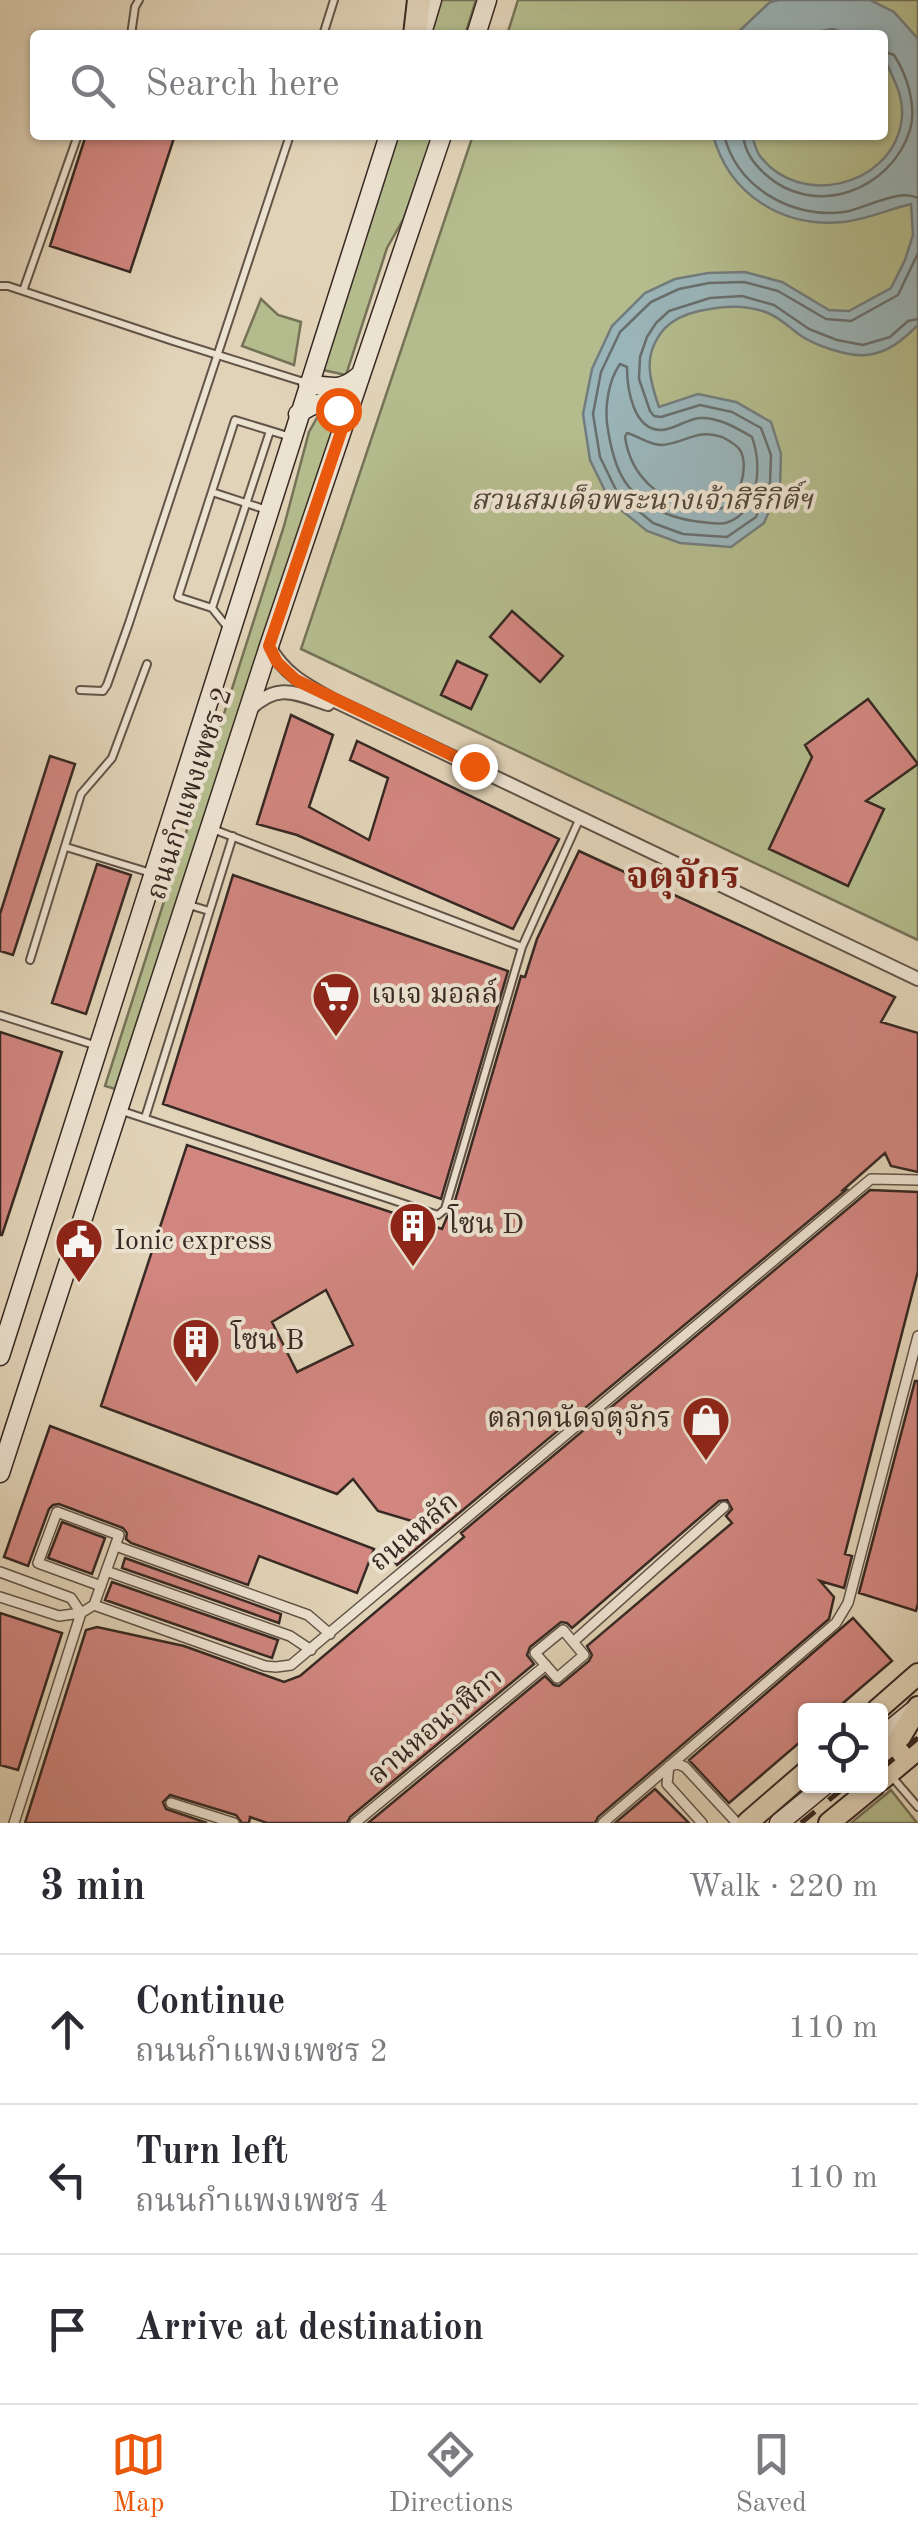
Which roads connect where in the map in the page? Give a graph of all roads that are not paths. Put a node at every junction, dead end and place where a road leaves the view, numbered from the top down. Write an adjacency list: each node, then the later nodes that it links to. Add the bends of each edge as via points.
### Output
1 (139, 0): 6 (lane)
2 (334, 0): 7 (lane)
3 (418, 0): 8 (highway)
4 (432, 0): 9 (main road)
5 (488, 0): 10 (main road)
6 (132, 30)
7 (325, 30)
8 (418, 30)
9 (420, 30)
10 (478, 30)
11 (76, 140): 16 (lane)
12 (288, 140): 17 (lane)
13 (387, 140): 19 (main road, ถนนกำแพงเพชร 2)
14 (440, 140): 18 (main road, ถนนกำแพงเพชร 2)
15 (0, 286): 16 (lane)
16 (23, 291): 17 (lane)
17 (218, 355): 19 (lane); 31 (lane, via 107,686)
18 (360, 375): 19 (main road, via 340,388); 21 (main road, ถนนกำแพงเพชร 2)
19 (308, 384): 20 (main road, ถนนกำแพงเพชร 2)
20 (298, 414): 21 (main road, via 330,404); 23 (main road, ถนนกำแพงเพชร 2)
21 (343, 426): 29 (main road, ถนนกำแพงเพชร 2)
22 (270, 431): 23 (lane); 24 (lane, via 235,420); 25 (lane)
23 (292, 438): 26 (main road, ถนนกำแพงเพชร 2)
24 (212, 492): 25 (lane); 27 (lane, via 178,597)
25 (247, 503): 26 (lane); 27 (lane)
26 (268, 510): 28 (main road, ถนนกำแพงเพชร 2)
27 (212, 608): 28 (lane)
28 (231, 634): 38 (main road, ถนนกำแพงเพชร 2)
29 (269, 646): 32 (main road, ถนนกำแพงเพชร 2); 33 (street, via 296,680)
30 (146, 664): 37 (lane, via 112,758 81,794)
31 (80, 690)
32 (247, 712): 33 (street, via 281,691); 35 (main road, ถนนกำแพงเพชร 2)
33 (378, 721): 34 (street)
34 (580, 817): 41 (lane); 43 (street)
35 (209, 828): 36 (lane); 39 (main road, ถนนกำแพงเพชร 2)
36 (232, 836): 40 (lane); 41 (lane)
37 (66, 847): 38 (lane); 42 (lane)
38 (154, 874): 45 (main road, ถนนกำแพงเพชร 2)
39 (185, 903): 40 (lane); 46 (main road, ถนนกำแพงเพชร 2)
40 (209, 911): 47 (lane)
41 (522, 947): 47 (lane, via 438,1215)
42 (30, 960)
43 (918, 979)
44 (0, 1015): 45 (lane)
45 (100, 1047): 50 (main road, ถนนกำแพงเพชร 2)
46 (118, 1110): 47 (lane); 51 (main road, ถนนกำแพงเพชร 2)
47 (145, 1118)
48 (918, 1180): 60 (street, ถนนหลัก, via 871,1180)
49 (918, 1336): 70 (street, via 848,1603 836,1623)
50 (0, 1356)
51 (0, 1473)
52 (724, 1508): 61 (street, ลานหอนาฬิกา)
53 (116, 1546): 54 (street); 56 (street, via 119,1535 57,1512 38,1562); 60 (street, via 308,1615)
54 (106, 1571): 56 (street); 62 (street, via 290,1636)
55 (0, 1572): 59 (street, via 71,1598)
56 (101, 1586): 58 (street)
57 (0, 1596): 59 (street, via 59,1616)
58 (94, 1605): 59 (street); 62 (street, ถนนหลัก, via 265,1666 290,1665)
59 (81, 1613): 78 (street)
60 (330, 1634): 62 (street, ถนนหลัก)
61 (573, 1642): 63 (street, ลานหอนาฬิกา, via 562,1630 536,1654); 63 (street, ลานหอนาฬิกา, via 584,1655 557,1678)
62 (310, 1650)
63 (546, 1666): 80 (street, ลานหอนาฬิกา)
64 (918, 1674): 65 (main road)
65 (885, 1703)
66 (918, 1707): 67 (main road); 69 (main road)
67 (888, 1731)
68 (918, 1749): 71 (main road)
69 (888, 1762)
70 (669, 1766): 81 (street); 82 (street, via 668,1784); 83 (street, via 685,1768)
71 (888, 1773)
72 (798, 1779): 84 (main road)
73 (888, 1788): 77 (lane)
74 (815, 1793): 85 (main road)
75 (864, 1793): 86 (main road)
76 (171, 1803): 79 (street)
77 (918, 1807)
78 (14, 1823)
79 (234, 1823)
80 (356, 1823)
81 (603, 1823)
82 (702, 1823)
83 (737, 1823)
84 (747, 1823)
85 (779, 1823)
86 (829, 1823)

